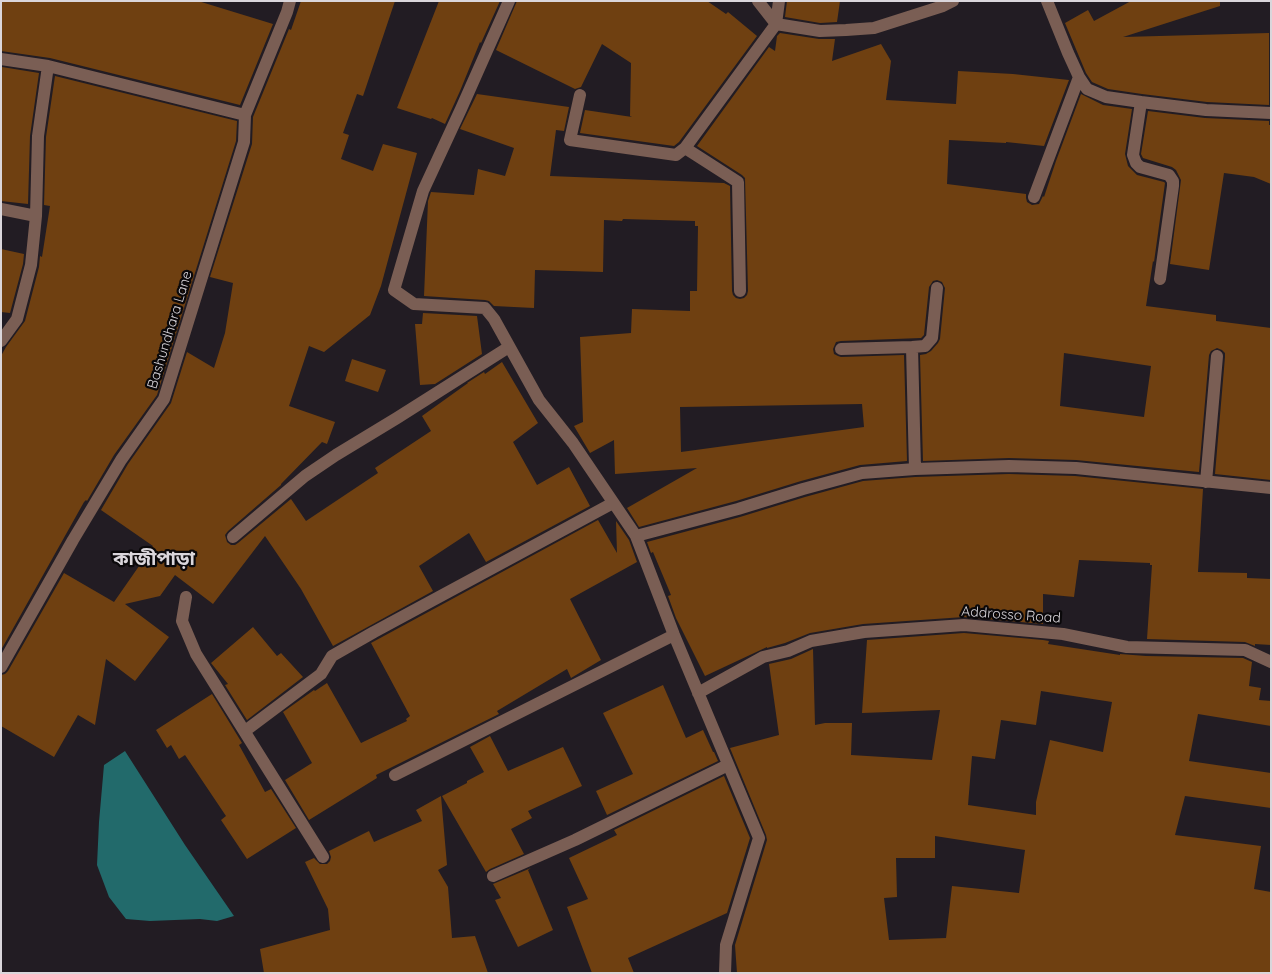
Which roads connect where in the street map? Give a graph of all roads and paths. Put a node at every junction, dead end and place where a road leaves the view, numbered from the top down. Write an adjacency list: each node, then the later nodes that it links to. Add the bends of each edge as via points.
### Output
1 (290, 1): 14 (street, Bashundhara Lane)
2 (509, 1): 23 (street, via 423,191 394,290 414,304 485,308)
3 (758, 1): 7 (street)
4 (779, 1): 7 (street)
5 (953, 1): 7 (street, via 874,28 820,31)
6 (1048, 1): 10 (street)
7 (776, 24): 15 (street)
8 (1, 59): 9 (street)
9 (48, 66): 14 (street); 18 (street, via 38,136)
10 (1079, 78): 12 (street, via 1086,89 1106,97); 16 (street)
11 (580, 95): 15 (street, via 570,140 676,155)
12 (1141, 102): 13 (street); 19 (street, via 1133,156 1140,167 1170,175 1173,186)
13 (1271, 113)
14 (244, 115): 36 (street, Bashundhara Lane, via 244,142 164,399 121,460)
15 (685, 148): 21 (street, via 738,182)
16 (1034, 197)
17 (1, 209): 18 (street)
18 (36, 216): 22 (street, via 31,265 18,319)
19 (1160, 279)
20 (936, 288): 24 (street, via 932,338 925,346)
21 (740, 292)
22 (1, 341)
23 (509, 348): 30 (street, via 539,400 573,443); 32 (street, via 305,476)
24 (912, 348): 25 (street); 27 (street)
25 (841, 349)
26 (1216, 356): 28 (street)
27 (915, 469): 28 (street, via 1076,468); 31 (street, via 862,473)
28 (1206, 482): 29 (street)
29 (1271, 488)
30 (613, 503): 31 (street); 38 (street, via 332,656 321,674)
31 (636, 536): 34 (street)
32 (233, 537)
33 (186, 597): 38 (street, via 182,621 196,654)
34 (674, 635): 37 (street); 40 (street)
35 (1271, 662): 37 (street, Addrosso Road, via 1245,650 1127,647 1063,634 964,625 864,632 811,641 764,657)
36 (1, 667)
37 (698, 693): 39 (street)
38 (245, 731): 41 (street)
39 (728, 765): 42 (street); 43 (street, via 759,838 726,945)
40 (395, 775)
41 (323, 857)
42 (493, 876)
43 (725, 973)

